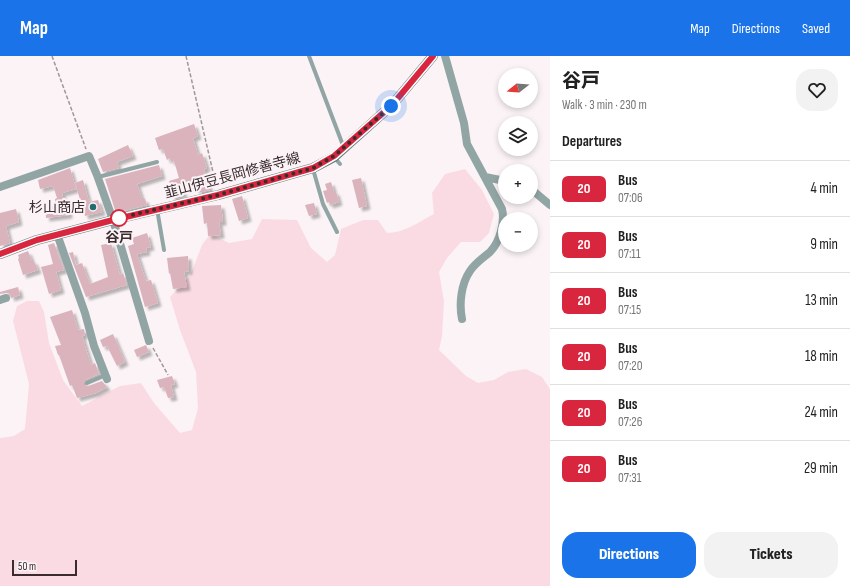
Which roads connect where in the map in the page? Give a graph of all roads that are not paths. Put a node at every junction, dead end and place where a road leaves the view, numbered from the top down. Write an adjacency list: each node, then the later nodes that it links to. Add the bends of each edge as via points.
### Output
1 (309, 56): 4 (lane)
2 (433, 56): 4 (main road, 韮山伊豆長岡修善寺線, via 398,98)
3 (444, 56): 7 (street, via 468,144)
4 (344, 148): 6 (main road, 韮山伊豆長岡修善寺線, via 337,160)
5 (157, 162): 8 (lane)
6 (313, 168): 13 (main road, 韮山伊豆長岡修善寺線); 15 (lane, via 323,204)
7 (485, 177): 9 (street); 19 (street, via 504,216 498,239 491,251 469,272 462,290)
8 (98, 178): 10 (street, via 89,156); 14 (street)
9 (498, 180)
10 (0, 187)
11 (538, 195): 12 (street)
12 (550, 205)
13 (157, 209): 14 (main road, 韮山伊豆長岡修善寺線); 17 (lane)
14 (113, 220): 16 (main road, 韮山伊豆長岡修善寺線); 20 (street)
15 (337, 232)
16 (57, 234): 18 (main road, 韮山伊豆長岡修善寺線); 21 (street)
17 (164, 250)
18 (0, 254)
19 (462, 319)
20 (149, 341)
21 (106, 377): 22 (lane)
22 (86, 383)

